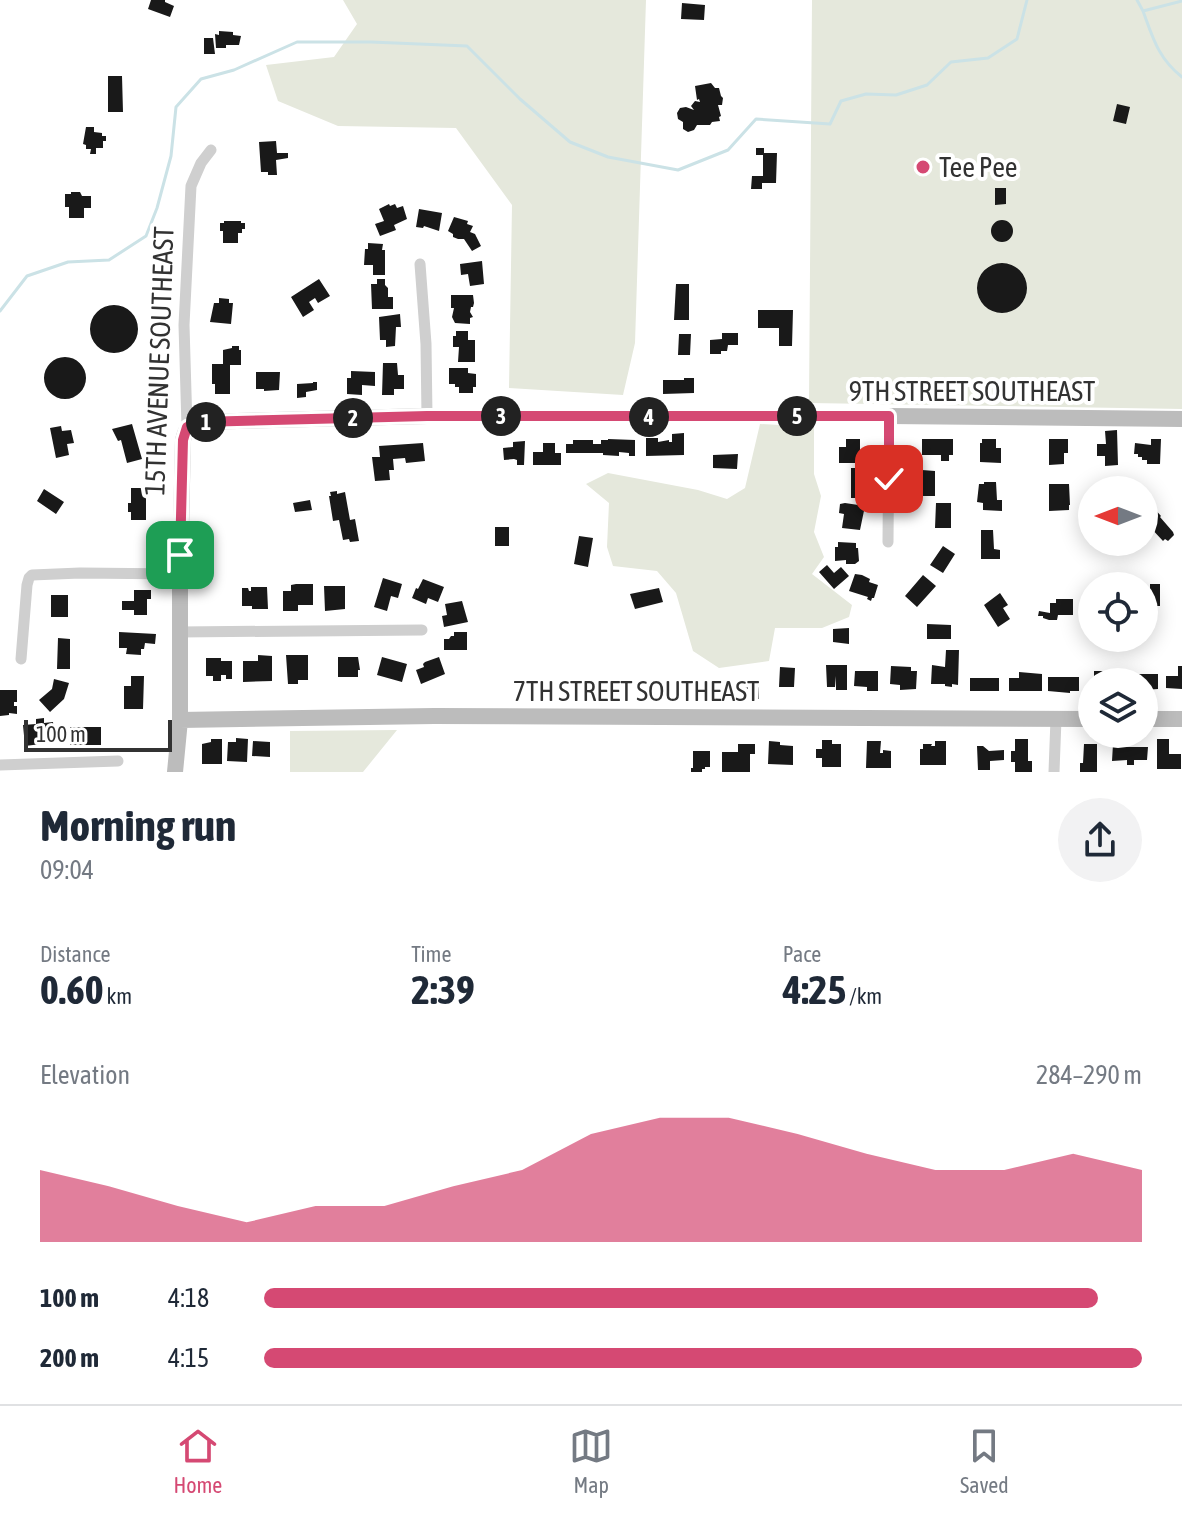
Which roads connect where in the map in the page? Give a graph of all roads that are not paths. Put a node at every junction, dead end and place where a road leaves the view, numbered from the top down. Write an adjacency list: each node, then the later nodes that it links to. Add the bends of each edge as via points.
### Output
1 (211, 150): 6 (street, 15TH AVENUE SOUTHEAST, via 191,186 184,325)
2 (420, 264): 3 (street)
3 (427, 416): 4 (street, 9TH STREET SOUTHEAST); 6 (street, 9TH STREET SOUTHEAST, via 199,422)
4 (889, 416): 5 (street, 9TH STREET SOUTHEAST); 7 (street)
5 (1182, 419)
6 (187, 427): 8 (street, 15TH AVENUE SOUTHEAST)
7 (888, 542)
8 (180, 574): 10 (street, 15TH AVENUE SOUTHEAST); 11 (street, via 30,577)
9 (422, 630): 10 (street)
10 (179, 632): 16 (street, 15TH AVENUE SOUTHEAST)
11 (21, 659)
12 (1056, 719): 13 (street, 7TH STREET SOUTHEAST); 16 (street, 7TH STREET SOUTHEAST); 20 (street)
13 (1078, 719)
14 (1158, 719): 15 (street)
15 (1182, 719)
16 (180, 720): 19 (street, 15TH AVENUE SOUTHEAST)
17 (118, 761): 18 (street)
18 (0, 765)
19 (175, 772)
20 (1054, 772)

